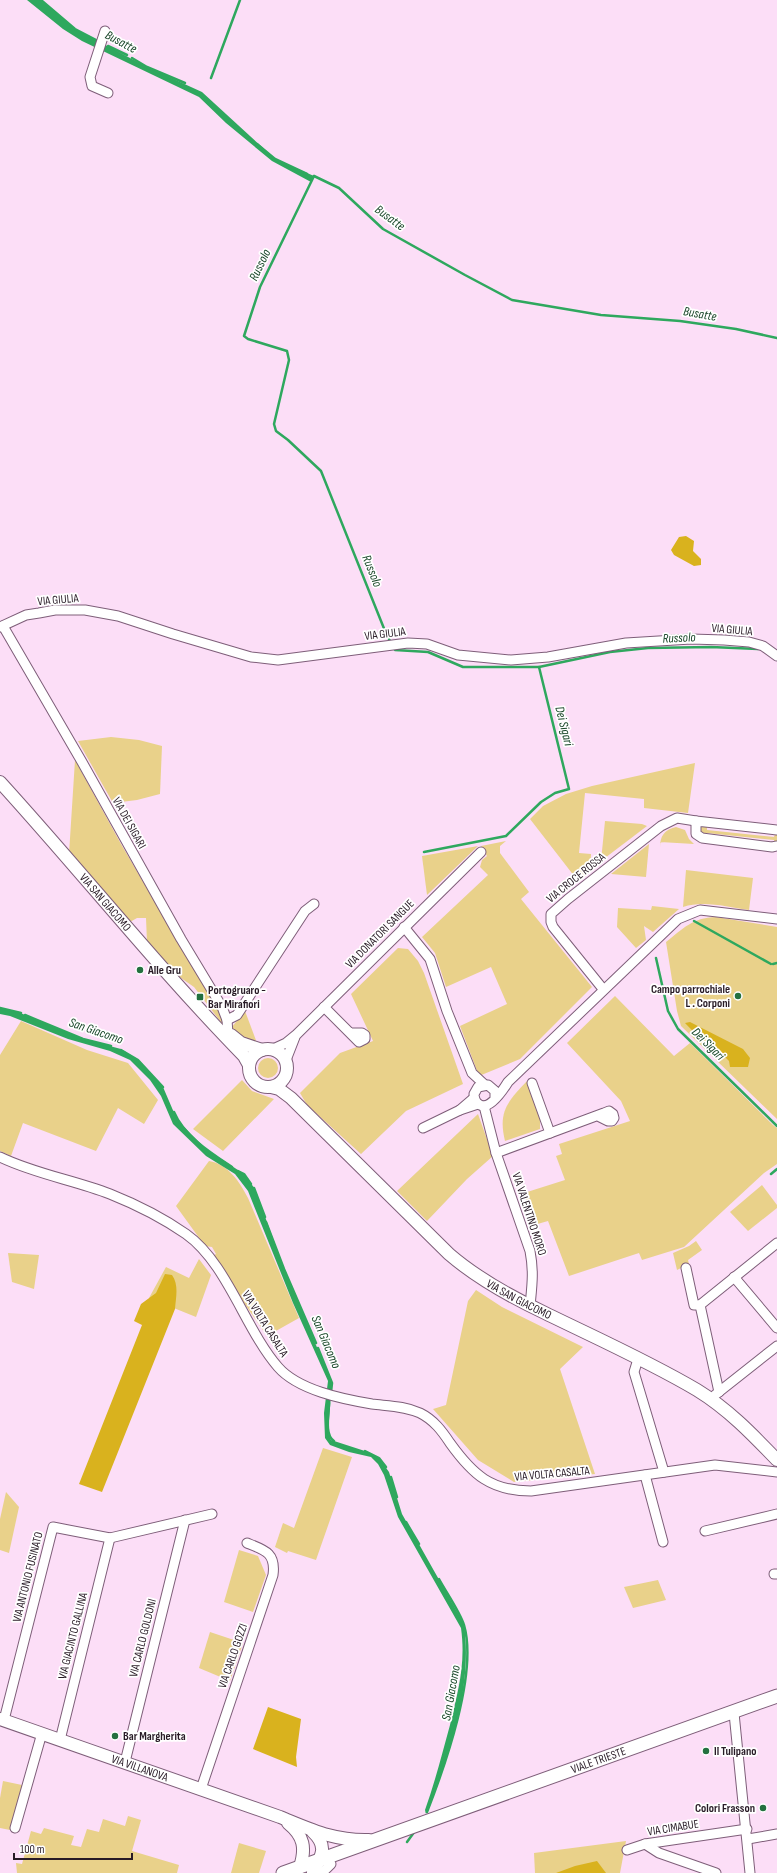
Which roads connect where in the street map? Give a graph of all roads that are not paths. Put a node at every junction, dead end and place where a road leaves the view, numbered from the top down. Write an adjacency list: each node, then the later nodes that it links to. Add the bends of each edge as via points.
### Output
1 (104, 34): 2 (street, via 90,82 92,86)
2 (108, 93)
3 (2, 626): 4 (street, VIA GIULIA, via 26,616 74,609 118,616 263,659 291,660 408,643 426,644 474,658 523,659 626,643 691,639 745,642 763,646); 15 (street, VIA DEI SIGARI, via 222,1007)
4 (777, 656)
5 (0, 782): 16 (street, VIA SAN GIACOMO)
6 (696, 821): 7 (street, VIA CROCE ROSSA); 8 (street, via 696,834 702,838); 13 (street, VIA CROCE ROSSA, via 677,818 661,826 551,914 550,922 553,927)
7 (777, 830)
8 (777, 846)
9 (481, 852): 12 (street, VIA DONATORI SANGUE)
10 (314, 904): 15 (street, via 306,911 237,1015)
11 (777, 919): 13 (street, via 710,910 684,915)
12 (404, 927): 14 (street, VIA DONATORI SANGUE); 23 (street, VIA VALENTINO MORO, via 430,959 447,1011)
13 (603, 989): 25 (street)
14 (324, 1007): 17 (street); 19 (street, VIA DONATORI SANGUE)
15 (227, 1020): 18 (street, VIA DEI SIGARI)
16 (212, 1022): 18 (street, VIA SAN GIACOMO); 22 (street, VIA SAN GIACOMO, via 244,1056)
17 (352, 1033)
18 (228, 1034): 20 (street, VIA SAN GIACOMO, via 241,1043)
19 (296, 1034): 20 (street, VIA DONATORI SANGUE, via 286,1043); 21 (street, VIA DONATORI SANGUE)
20 (267, 1050): 21 (street, via 281,1053); 22 (street, via 252,1056)
21 (286, 1060): 24 (street)
22 (249, 1065): 28 (street, via 252,1080 263,1087)
23 (472, 1073): 27 (street, VIA VALENTINO MORO); 30 (street, VIA VALENTINO MORO, via 472,1081)
24 (287, 1075): 28 (street, via 282,1082); 29 (street)
25 (508, 1082): 27 (street); 30 (street, via 504,1089)
26 (532, 1083): 33 (street)
27 (488, 1086): 30 (street, via 495,1091); 30 (street, via 478,1087)
28 (271, 1087): 29 (street, VIA SAN GIACOMO, via 279,1089)
29 (291, 1098): 40 (street, VIA SAN GIACOMO, via 451,1256 496,1288)
30 (483, 1100): 32 (street); 34 (street, VIA VALENTINO MORO)
31 (598, 1116): 33 (street)
32 (423, 1128)
33 (550, 1133): 34 (street)
34 (496, 1153): 40 (street, VIA VALENTINO MORO, via 531,1256 534,1281)
35 (0, 1157): 48 (street, VIA VOLTA CASALTA, via 109,1194 187,1235 213,1263 278,1368 310,1389 366,1403 406,1408 430,1418 470,1468 506,1490 564,1487)
36 (777, 1243): 38 (street)
37 (686, 1268): 39 (street, via 694,1305)
38 (734, 1277): 39 (street); 41 (street)
39 (700, 1305): 44 (street)
40 (530, 1306): 43 (street, VIA SAN GIACOMO)
41 (777, 1328)
42 (777, 1346): 44 (street)
43 (638, 1359): 44 (street, VIA SAN GIACOMO); 46 (street, via 634,1372)
44 (715, 1396): 45 (street, VIA SAN GIACOMO)
45 (777, 1460)
46 (664, 1472): 47 (street, VIA VOLTA CASALTA, via 715,1465); 48 (street, VIA VOLTA CASALTA)
47 (777, 1472)
48 (645, 1475): 54 (street)
49 (212, 1514): 51 (street, VIA ANTONIO FUSINATO)
50 (777, 1514): 52 (street)
51 (185, 1520): 53 (street, VIA ANTONIO FUSINATO); 61 (street, VIA CARLO GOLDONI)
52 (705, 1531)
53 (110, 1538): 58 (street, VIA ANTONIO FUSINATO, via 53,1527); 60 (street, VIA GIACINTO GALLINA)
54 (663, 1542)
55 (247, 1543): 62 (street, VIA CARLO GOZZI, via 264,1549 270,1555 274,1567 273,1575)
56 (777, 1696): 57 (main road, VIALE TRIESTE)
57 (734, 1713): 65 (street); 67 (main road, VIALE TRIESTE, via 497,1796)
58 (2, 1719): 59 (street, VIA VILLANOVA)
59 (42, 1733): 60 (street, VIA VILLANOVA); 64 (street)
60 (60, 1740): 61 (street, VIA VILLANOVA)
61 (125, 1762): 62 (street, VIA VILLANOVA)
62 (201, 1789): 63 (street, VIA VILLANOVA)
63 (280, 1817): 66 (street, VIA VILLANOVA); 72 (street, VIA VILLANOVA, via 297,1831)
64 (15, 1828)
65 (747, 1829): 69 (street); 71 (street, VIA CIMABUE)
66 (313, 1832): 70 (street, VIA VILLANOVA, via 354,1840); 74 (street, via 322,1844)
67 (404, 1832): 70 (main road, VIALE TRIESTE); 74 (main road, VIALE TRIESTE, via 360,1853)
68 (777, 1834): 69 (street)
69 (748, 1839): 77 (street)
70 (373, 1840): 74 (main road, VIALE TRIESTE)
71 (645, 1844): 73 (street, VIA CIMABUE); 76 (street, via 665,1855)
72 (304, 1846): 74 (street, VIA VILLANOVA); 74 (street)
73 (627, 1850)
74 (313, 1869): 75 (main road, VIALE TRIESTE)
75 (283, 1873)
76 (716, 1873)
77 (750, 1873)

